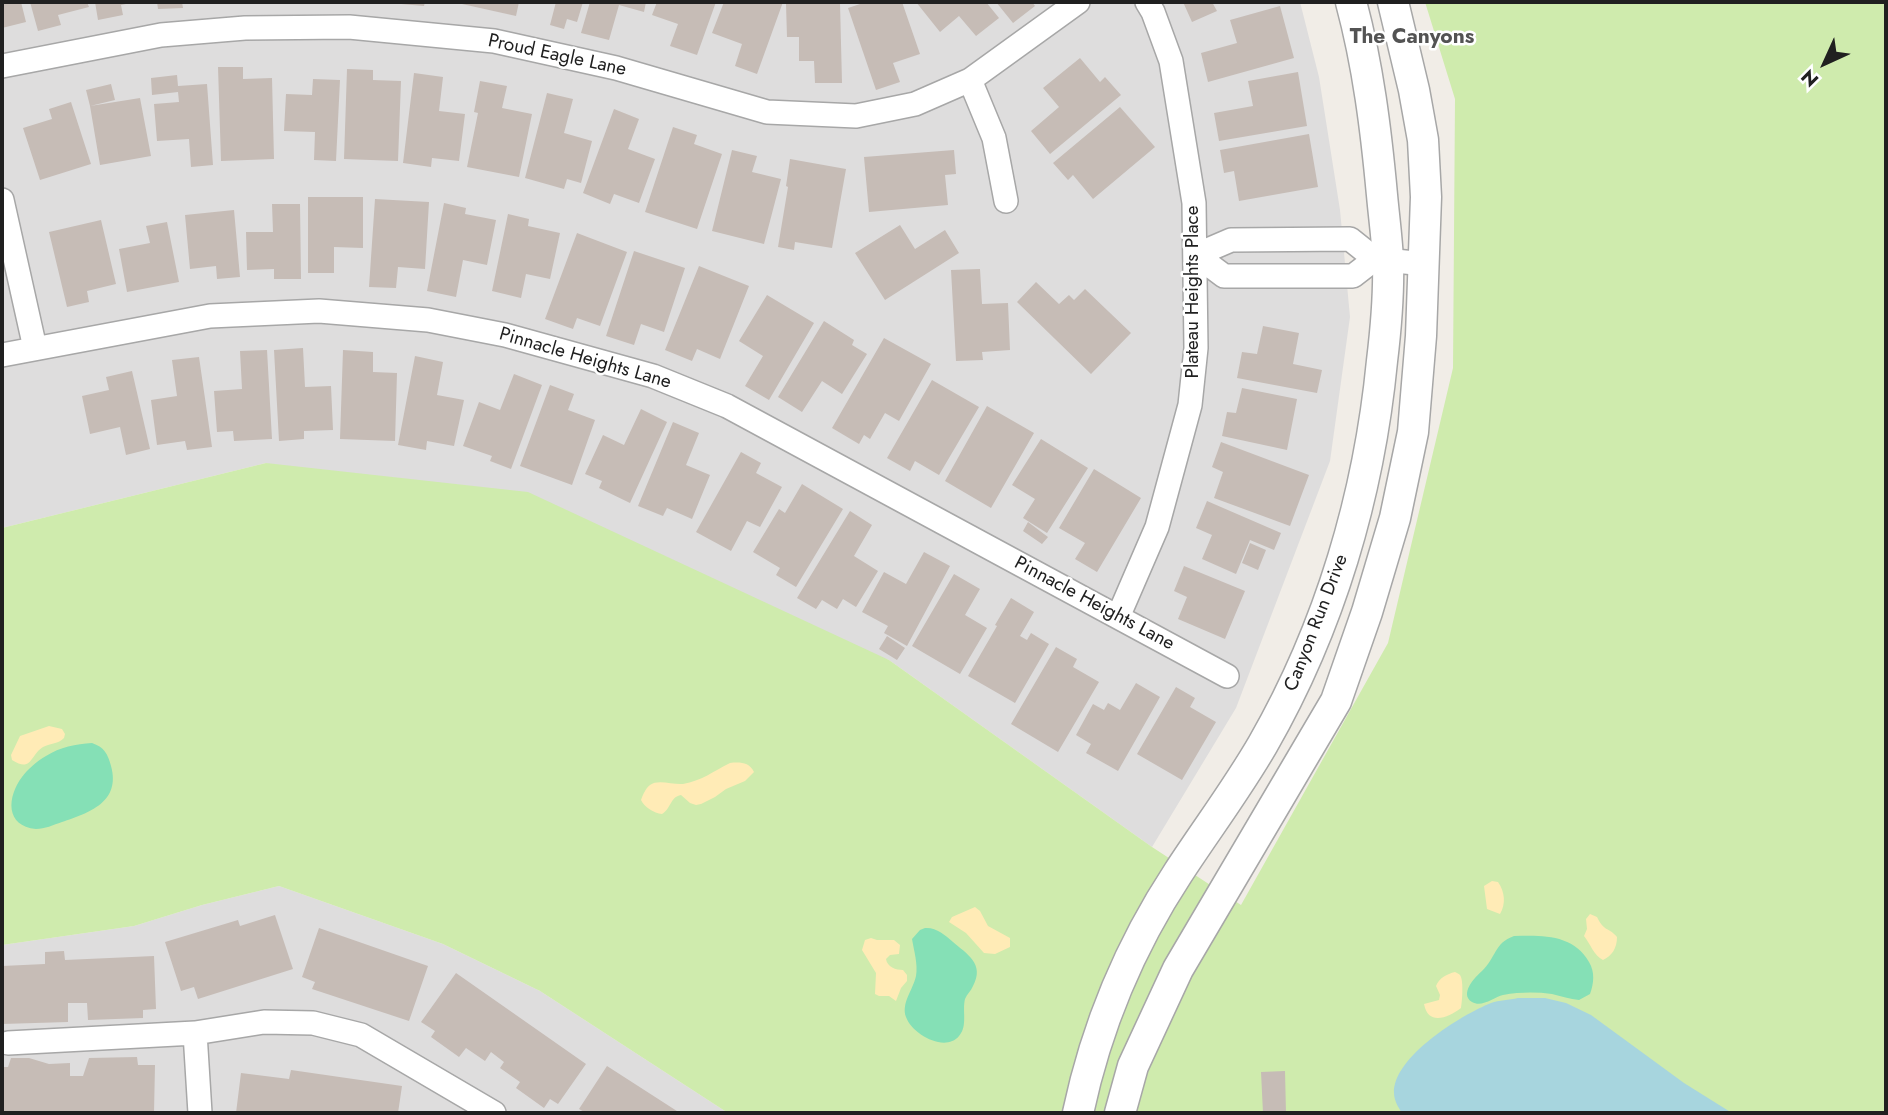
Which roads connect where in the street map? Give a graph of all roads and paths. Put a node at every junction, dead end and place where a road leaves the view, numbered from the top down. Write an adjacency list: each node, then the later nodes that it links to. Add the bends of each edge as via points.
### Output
1 (1078, 2): 6 (street, Proud Eagle Lane)
2 (1147, 2): 9 (street, Plateau Heights Place, via 1171,61 1194,202)
3 (1351, 2): 10 (street, Canyon Run Drive, via 1366,63 1378,155)
4 (1393, 2): 11 (street, Canyon Run Drive, via 1423,140)
5 (2, 66): 6 (street, Proud Eagle Lane, via 162,35 349,27 494,41 616,68 767,112 856,116 915,104)
6 (970, 80): 8 (street, via 994,138)
7 (2, 200): 12 (street)
8 (1006, 201)
9 (1196, 255): 10 (street, via 1231,240 1350,239); 10 (street, via 1224,276 1353,276); 14 (street, Plateau Heights Place, via 1196,348 1190,405 1157,527)
10 (1381, 260): 11 (street); 20 (street, Canyon Run Drive, via 1386,322 1374,425 1362,490 1333,592 1262,745 1142,934 1118,984 1086,1075)
11 (1425, 264): 21 (street, Canyon Run Drive, via 1413,432 1395,518 1341,688 1178,969 1133,1066)
12 (35, 348): 13 (street, Pinnacle Heights Lane); 14 (street, Pinnacle Heights Lane, via 210,316 319,312 428,320 505,335 653,376 727,406)
13 (2, 355)
14 (1118, 617): 15 (street, Pinnacle Heights Lane)
15 (1227, 676)
16 (195, 1033): 17 (street); 18 (street); 19 (street, via 264,1022 313,1023 361,1035)
17 (8, 1043)
18 (200, 1113)
19 (494, 1113)
20 (1078, 1113)
21 (1121, 1113)

